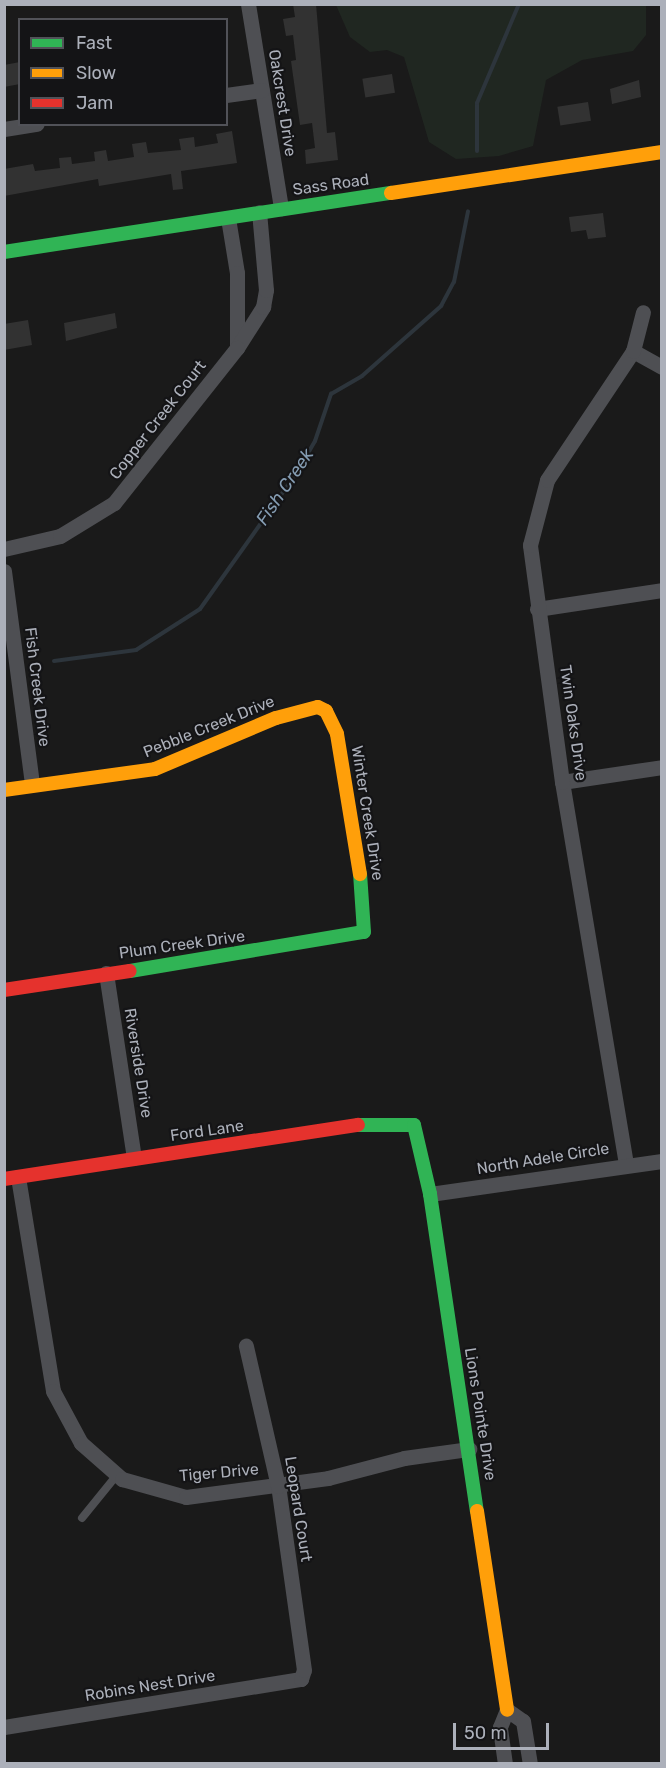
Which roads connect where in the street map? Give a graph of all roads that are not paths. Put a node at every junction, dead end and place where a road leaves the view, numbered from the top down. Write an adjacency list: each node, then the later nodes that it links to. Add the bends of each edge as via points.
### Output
1 (248, 4): 2 (street, Oakcrest Drive)
2 (262, 90): 3 (street); 7 (street, Oakcrest Drive)
3 (228, 95)
4 (24, 126): 5 (street)
5 (4, 129)
6 (662, 152): 7 (street, Sass Road)
7 (280, 208): 8 (street, Sass Road)
8 (259, 212): 9 (street, Sass Road); 12 (street, Copper Creek Court, via 267,274 264,299)
9 (228, 218): 10 (street, Sass Road); 12 (street, via 237,273)
10 (4, 252)
11 (643, 312): 13 (street, Twin Oaks Drive)
12 (237, 348): 15 (street, Copper Creek Court, via 114,503 60,536)
13 (633, 351): 14 (street); 18 (street, Twin Oaks Drive, via 571,439 540,498 530,545)
14 (662, 368)
15 (4, 549)
16 (4, 571): 22 (street, Fish Creek Drive)
17 (662, 590): 18 (street)
18 (537, 609): 21 (street, Twin Oaks Drive)
19 (318, 707): 22 (street, Pebble Creek Drive, via 276,718 155,769); 24 (street, Winter Creek Drive, via 328,713 337,734 367,915)
20 (662, 767): 21 (street)
21 (562, 782): 30 (street, Twin Oaks Drive)
22 (32, 784): 23 (street, Pebble Creek Drive)
23 (4, 790)
24 (364, 932): 25 (street, Plum Creek Drive)
25 (106, 973): 26 (street, Plum Creek Drive); 28 (street, Riverside Drive)
26 (4, 990)
27 (414, 1125): 28 (street, Ford Lane, via 367,1124); 32 (street, Lions Pointe Drive)
28 (134, 1158): 31 (street, Ford Lane)
29 (662, 1161): 30 (street, North Adele Circle)
30 (626, 1164): 32 (street, North Adele Circle)
31 (11, 1178): 35 (street, Tiger Drive, via 53,1391 81,1443)
32 (430, 1194): 34 (street, Lions Pointe Drive)
33 (246, 1346): 36 (street, Leopard Court)
34 (469, 1449): 36 (street, Tiger Drive); 39 (street, Lions Pointe Drive)
35 (117, 1475): 36 (street, Tiger Drive, via 148,1490 186,1497); 37 (lane)
36 (278, 1486): 38 (street, Leopard Court, via 304,1670)
37 (82, 1518)
38 (301, 1679): 40 (street, Robins Nest Drive)
39 (507, 1710): 41 (street, via 500,1727); 42 (street, via 523,1720)
40 (4, 1726)
41 (505, 1764)
42 (530, 1764)

